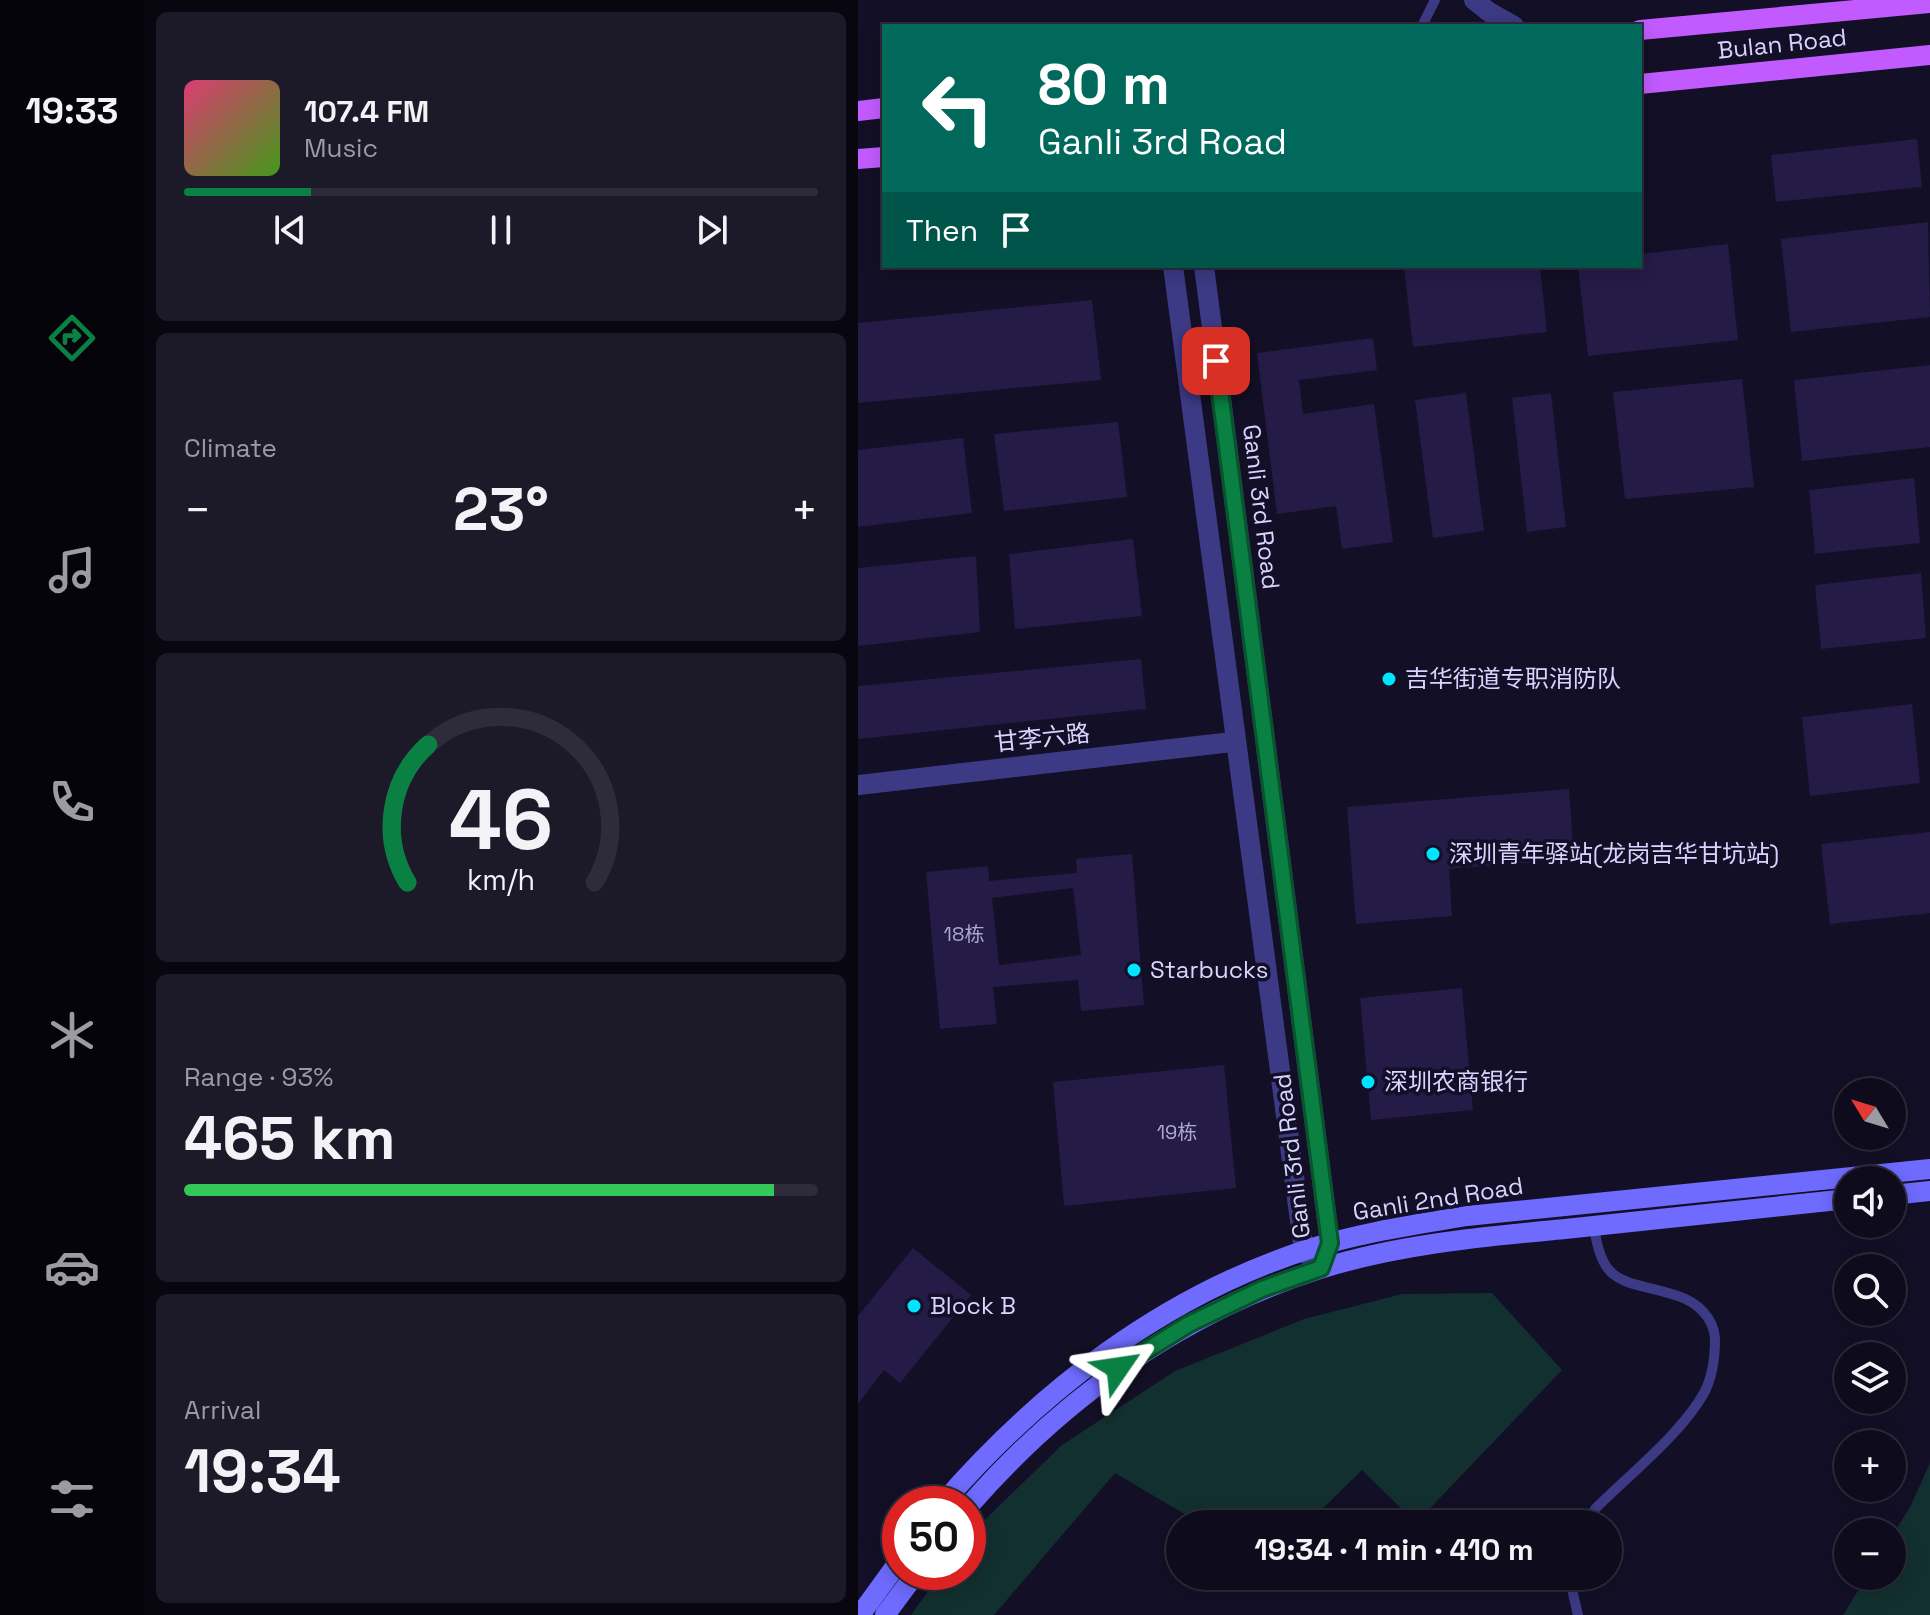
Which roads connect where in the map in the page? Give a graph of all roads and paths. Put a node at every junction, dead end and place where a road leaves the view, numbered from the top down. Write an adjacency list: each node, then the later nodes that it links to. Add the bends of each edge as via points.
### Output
1 (1435, 0): 4 (lane)
2 (1474, 0): 5 (street)
3 (1930, 3): 6 (main road, Bulan Road)
4 (1423, 24)
5 (1510, 24)
6 (1642, 30)
7 (1930, 55): 8 (main road, Bulan Road)
8 (1642, 84)
9 (882, 108): 10 (main road)
10 (858, 111)
11 (882, 157): 12 (main road)
12 (858, 159)
13 (1173, 268): 23 (street, Ganli 3rd Road)
14 (1204, 268): 22 (street, Ganli 3rd Road)
15 (1232, 742): 16 (street, 甘李六路)
16 (858, 785)
17 (1930, 1169): 22 (main road, Ganli 2nd Road, via 1467,1216)
18 (1930, 1191): 19 (main road)
19 (1906, 1194)
20 (1834, 1200): 21 (main road, Ganli 2nd Road)
21 (1594, 1226): 24 (main road, Ganli 2nd Road, via 1398,1249); 27 (lane, via 1597,1250 1608,1270 1625,1282 1685,1299 1706,1314 1714,1329 1715,1354 1705,1390 1687,1418)
22 (1330, 1243): 23 (main road, Ganli 2nd Road); 24 (street, Ganli 3rd Road)
23 (1304, 1251): 24 (street, Ganli 3rd Road); 25 (main road, Ganli 2nd Road, via 1178,1307 1109,1350 1044,1400)
24 (1321, 1268): 26 (main road, Ganli 2nd Road, via 1189,1324 1118,1368 1055,1417)
25 (958, 1486)
26 (986, 1486)
27 (1594, 1510)
28 (882, 1585): 31 (main road)
29 (904, 1590): 32 (main road)
30 (1572, 1590): 33 (lane)
31 (860, 1615)
32 (885, 1615)
33 (1578, 1615)

